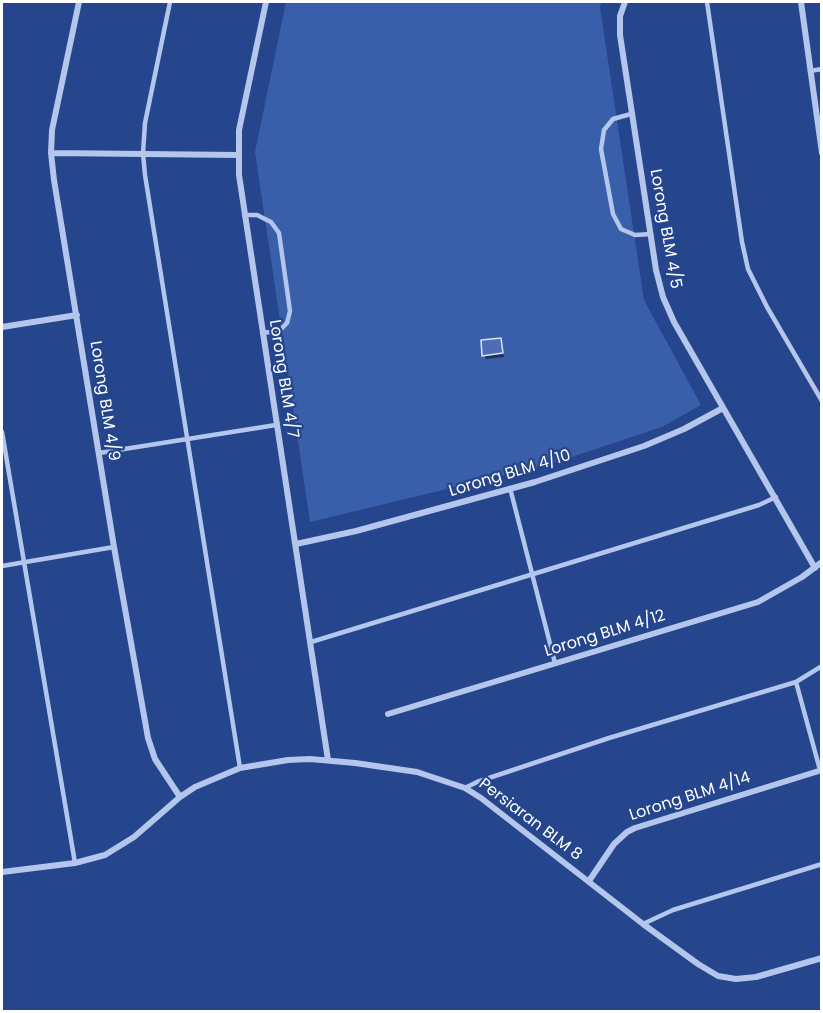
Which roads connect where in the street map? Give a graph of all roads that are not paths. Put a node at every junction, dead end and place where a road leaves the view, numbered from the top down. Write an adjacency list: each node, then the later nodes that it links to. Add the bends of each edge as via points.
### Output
1 (79, 2): 10 (street, Lorong BLM 4/9, via 52,130)
2 (170, 2): 11 (lane, via 145,123)
3 (266, 2): 13 (street, Lorong BLM 4/7, via 239,130)
4 (625, 2): 9 (street, Lorong BLM 4/5, via 620,36)
5 (707, 2): 19 (lane, via 745,257 767,307)
6 (801, 2): 8 (street)
7 (822, 69): 8 (lane)
8 (810, 71): 12 (street)
9 (631, 114): 15 (street, Lorong BLM 4/5); 15 (lane, via 613,119 604,130 601,149 612,214 621,229 635,235)
10 (51, 153): 11 (street); 16 (street, Lorong BLM 4/9)
11 (143, 153): 13 (street); 23 (lane)
12 (822, 153)
13 (238, 155): 14 (street, Lorong BLM 4/7)
14 (244, 215): 18 (street, Lorong BLM 4/7); 18 (lane, via 257,215 271,222 279,233 290,311 287,323 279,331)
15 (651, 234): 20 (street, Lorong BLM 4/5, via 663,297)
16 (76, 315): 17 (street); 24 (street, Lorong BLM 4/9)
17 (2, 327)
18 (262, 333): 21 (street, Lorong BLM 4/7)
19 (822, 401)
20 (723, 408): 25 (street, Lorong BLM 4/10, via 644,446); 26 (street, Lorong BLM 4/5)
21 (276, 424): 23 (lane); 27 (street, Lorong BLM 4/7)
22 (2, 432): 29 (lane)
23 (186, 440): 24 (lane); 40 (lane)
24 (99, 453): 28 (street, Lorong BLM 4/9)
25 (510, 488): 27 (street, Lorong BLM 4/10); 33 (lane)
26 (776, 497): 32 (street, Lorong BLM 4/5); 33 (lane, via 759,506)
27 (296, 544): 34 (street, Lorong BLM 4/7)
28 (114, 548): 29 (lane); 43 (street, Lorong BLM 4/9, via 148,738 155,759)
29 (25, 562): 31 (lane); 44 (lane)
30 (822, 562): 32 (street, Lorong BLM 4/12)
31 (2, 566)
32 (815, 568): 35 (street, Lorong BLM 4/12, via 758,602)
33 (532, 575): 34 (lane); 35 (lane)
34 (311, 642): 39 (street, Lorong BLM 4/7)
35 (555, 663): 38 (street, Lorong BLM 4/12)
36 (822, 666): 37 (lane)
37 (795, 682): 41 (lane); 42 (lane, via 609,738)
38 (388, 714)
39 (328, 760): 40 (street, Persiaran BLM 8, via 288,760); 42 (street, Persiaran BLM 8, via 417,772)
40 (240, 768): 43 (street, Persiaran BLM 8)
41 (821, 770): 47 (street, Lorong BLM 4/14, via 634,828 614,844)
42 (465, 788): 47 (street, Persiaran BLM 8)
43 (180, 797): 44 (street, Persiaran BLM 8, via 134,837 105,855)
44 (75, 863): 46 (street, Persiaran BLM 8)
45 (822, 864): 48 (lane, via 673,910)
46 (2, 872)
47 (589, 881): 48 (street, Persiaran BLM 8)
48 (643, 924): 49 (street, Persiaran BLM 8, via 718,976 756,977)
49 (822, 958)

